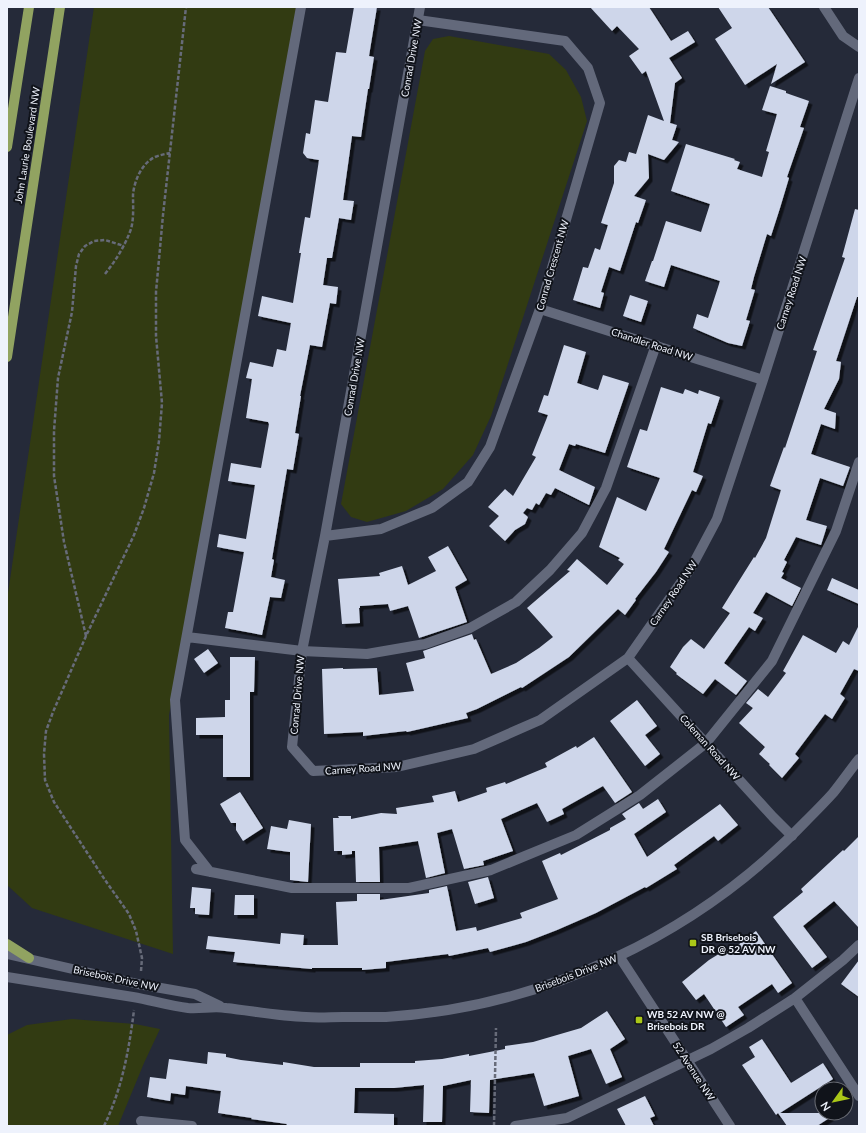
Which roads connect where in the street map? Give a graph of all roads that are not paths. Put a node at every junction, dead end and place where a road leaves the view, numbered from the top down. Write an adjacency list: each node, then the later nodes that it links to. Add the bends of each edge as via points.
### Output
1 (29, 7): 9 (main road, John Laurie Boulevard NW)
2 (60, 7): 12 (main road, John Laurie Boulevard NW)
3 (301, 7): 16 (street)
4 (420, 7): 6 (street, Conrad Drive NW)
5 (824, 7): 7 (street, via 843,36)
6 (418, 20): 10 (street, Conrad Crescent NW, via 565,41 588,68 600,103); 15 (street, Conrad Drive NW)
7 (859, 47)
8 (859, 78): 13 (street, Carney Road NW)
9 (7, 147)
10 (540, 309): 11 (street, Chandler Road NW); 15 (street, Conrad Crescent NW, via 490,447 468,482 432,508 381,530)
11 (656, 345): 13 (street, Chandler Road NW); 17 (street, via 606,488 582,533 550,570 516,602 470,628 425,644 367,654)
12 (7, 357)
13 (763, 380): 18 (street, Carney Road NW, via 717,519 691,568)
14 (859, 462): 19 (street, via 836,531 772,661)
15 (325, 536): 17 (street, Conrad Drive NW)
16 (187, 637): 17 (street); 24 (street, via 175,700 186,840)
17 (302, 651): 20 (street, Conrad Drive NW)
18 (628, 658): 19 (street, Coleman Road NW); 20 (street, Carney Road NW, via 540,720 474,749 397,767 313,771)
19 (706, 743): 22 (street, Coleman Road NW); 24 (street, via 640,795 576,835 491,870 409,888 292,888)
20 (292, 747)
21 (859, 759): 22 (street, Brisebois Drive NW, via 832,794)
22 (792, 836): 28 (street, Brisebois Drive NW, via 737,885 707,907 643,945)
23 (196, 869): 24 (street)
24 (210, 872)
25 (7, 944): 29 (main road)
26 (859, 945): 31 (street)
27 (7, 954): 29 (street, Brisebois Drive NW)
28 (619, 956): 32 (street, Brisebois Drive NW, via 582,972 507,997 426,1013 385,1017 306,1017); 33 (street, 52 Avenue NW)
29 (29, 958): 32 (street, Brisebois Drive NW, via 138,984 194,994)
30 (7, 977): 32 (street, Brisebois Drive NW, via 188,1008)
31 (795, 998): 33 (street, via 748,1028); 34 (street)
32 (224, 1007)
33 (687, 1061): 37 (street, via 567,1118); 38 (street, 52 Avenue NW)
34 (859, 1096)
35 (141, 1121): 36 (street)
36 (192, 1126)
37 (515, 1126)
38 (730, 1126)

